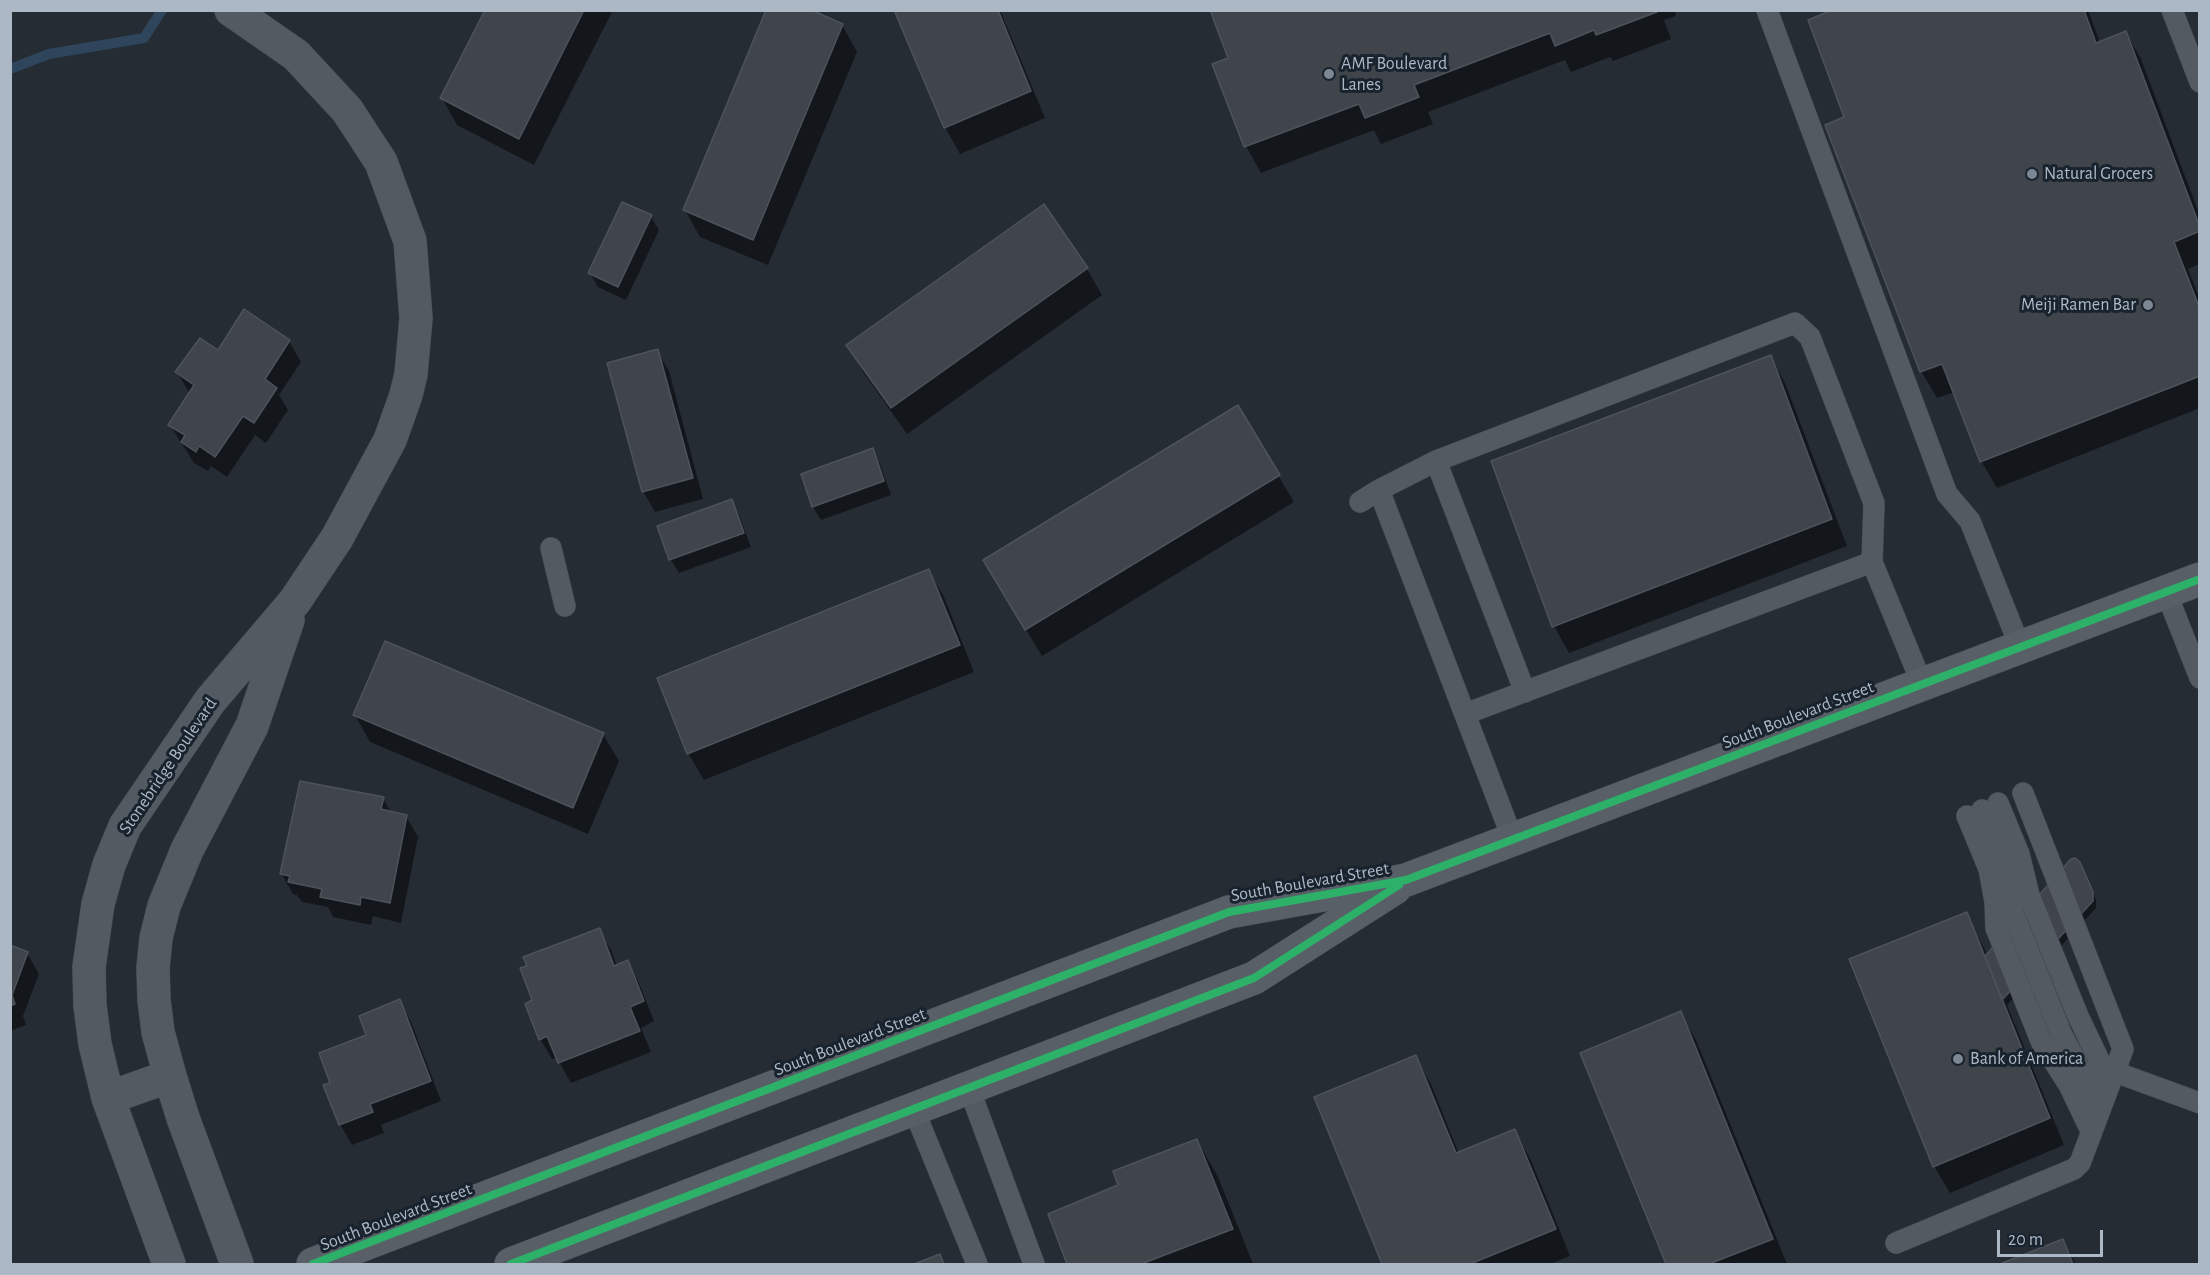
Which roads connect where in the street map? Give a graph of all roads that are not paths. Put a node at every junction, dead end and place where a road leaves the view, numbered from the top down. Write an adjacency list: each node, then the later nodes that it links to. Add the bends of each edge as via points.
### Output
1 (231, 10): 12 (street, Stonebridge Boulevard, via 296,55 347,110 381,162 410,241 416,318 405,395 390,440 337,538)
2 (1767, 10): 14 (lane, via 1947,494 1970,521)
3 (2172, 10): 4 (lane)
4 (2199, 82)
5 (1436, 461): 6 (lane); 9 (lane, via 1794,323 1810,336 1874,504); 17 (lane)
6 (1379, 490): 7 (lane); 18 (lane)
7 (1360, 502)
8 (551, 548): 13 (lane)
9 (1872, 562): 16 (lane); 17 (lane)
10 (2199, 579): 11 (main road, South Boulevard Street)
11 (2166, 592): 14 (main road, South Boulevard Street); 15 (lane)
12 (295, 602): 23 (street, Stonebridge Boulevard, via 252,726 187,850 164,906 155,948 154,1000); 26 (street, Stonebridge Boulevard, via 210,701 124,826 98,904 89,967 95,1044)
13 (565, 606)
14 (2020, 647): 16 (main road, South Boulevard Street)
15 (2199, 678)
16 (1922, 684): 21 (main road, South Boulevard Street)
17 (1525, 692): 18 (lane)
18 (1465, 714): 21 (lane)
19 (2023, 793): 24 (lane, via 2123,1049)
20 (1982, 810): 24 (lane, via 2019,854 2029,895 2069,994); 28 (lane, via 2004,863 2013,913 2061,1033); 30 (lane, via 1996,928 2041,1041 2069,1085)
21 (1513, 840): 22 (main road, South Boulevard Street)
22 (1406, 880): 25 (main road, South Boulevard Street, via 1254,978); 34 (main road, South Boulevard Street, via 1229,912)
23 (170, 1076): 26 (street); 33 (street, Stonebridge Boulevard)
24 (2112, 1077): 27 (lane); 28 (lane)
25 (969, 1088): 29 (main road, South Boulevard Street); 37 (lane)
26 (108, 1098): 32 (street, Stonebridge Boulevard)
27 (2199, 1103)
28 (2100, 1108): 30 (lane)
29 (914, 1110): 35 (main road, South Boulevard Street); 36 (lane)
30 (2091, 1131): 31 (lane, via 2080,1163 2074,1169)
31 (1896, 1243)
32 (169, 1264)
33 (237, 1264)
34 (313, 1264)
35 (510, 1264)
36 (977, 1264)
37 (1034, 1264)

